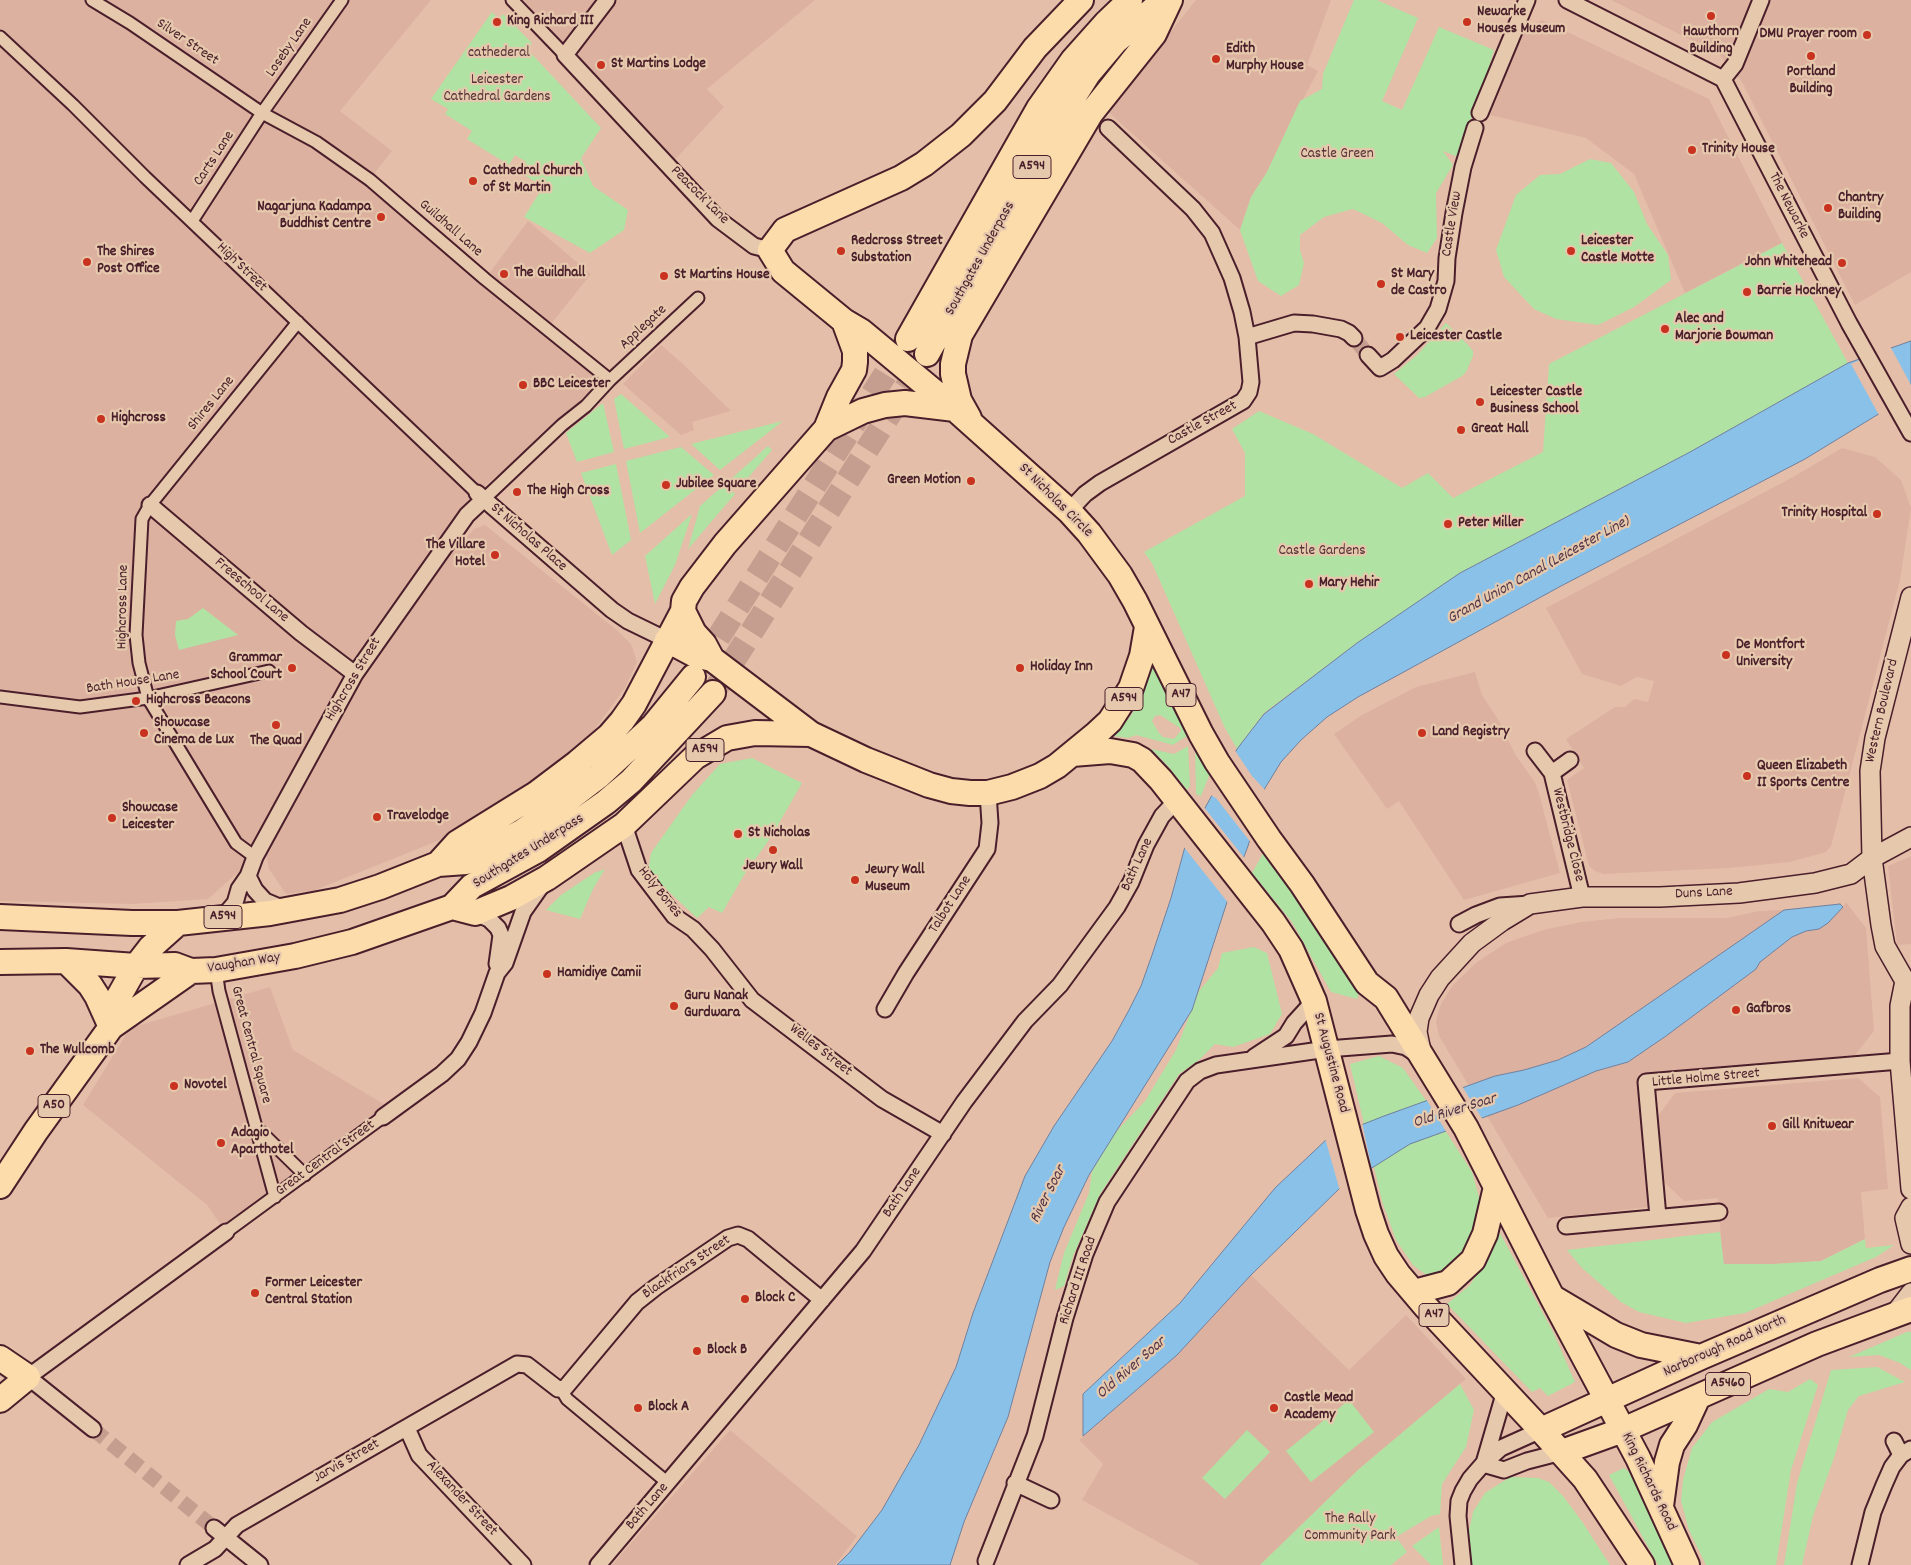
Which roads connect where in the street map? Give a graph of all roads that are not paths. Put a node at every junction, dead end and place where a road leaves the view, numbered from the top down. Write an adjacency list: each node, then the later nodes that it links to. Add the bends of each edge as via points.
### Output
1 (92, 0): 15 (street, Silver Street)
2 (342, 0): 15 (street, Loseby Lane)
3 (512, 0): 13 (street)
4 (607, 0): 13 (street)
5 (1081, 0): 20 (main road, via 1035,48 995,101 924,164 901,178 785,230)
6 (1130, 0): 26 (main road, Southgates Underpass / A594, via 1073,60 1039,108)
7 (1164, 0): 27 (main road, Southgates Underpass / A594, via 1115,42 1088,74)
8 (1170, 0): 30 (main road, A594, via 1154,34 1091,113 960,335 953,374)
9 (1527, 0): 16 (street)
10 (1567, 0): 14 (street)
11 (1762, 0): 14 (street, via 1735,64)
12 (0, 37): 19 (street, High Street)
13 (565, 55): 20 (street, Peacock Lane, via 718,219 754,246)
14 (1723, 79): 31 (street, The Newarke, via 1864,352)
15 (262, 113): 19 (street, Carts Lane); 29 (street, Guildhall Lane, via 316,142 370,180)
16 (1480, 113)
17 (1108, 128): 24 (street, Castle Street, via 1193,209 1212,233 1232,278)
18 (1474, 128): 28 (street, Castle View, via 1463,167 1447,258 1446,282 1438,309 1426,328 1393,360 1380,368)
19 (192, 221): 23 (street, High Street)
20 (770, 250): 22 (main road, A594, via 783,271)
21 (698, 298): 29 (street, Applegate)
22 (844, 321): 30 (main road, A594, via 861,331); 32 (main road, via 855,351 854,370)
23 (298, 322): 33 (street, High Street); 34 (street, Shires Lane)
24 (1247, 337): 25 (street, via 1294,323 1341,329); 35 (street, Castle Street, via 1251,382 1243,401 1100,483)
25 (1354, 338)
26 (908, 339)
27 (927, 354)
28 (1368, 355)
29 (610, 380): 33 (street, St Nicholas Place, via 586,406)
30 (963, 415): 32 (main road, via 905,403 885,405 857,413); 35 (main road, St Nicholas Circle / A594)
31 (1908, 428)
32 (826, 429): 37 (main road, via 724,544 692,587)
33 (480, 496): 39 (street, St Nicholas Place, via 612,610); 42 (street, Highcross Street)
34 (150, 505): 42 (street, Freeschool Lane, via 301,633); 46 (street, Highcross Lane, via 142,519 136,636)
35 (1069, 511): 38 (main road, St Nicholas Circle / A594, via 1120,575)
36 (1911, 597): 57 (street, Western Boulevard, via 1870,771)
37 (683, 610): 39 (main road); 40 (main road, A594)
38 (1147, 627): 49 (main road, A594, via 1138,673 1131,688 1110,721); 82 (main road, A47, via 1217,762 1367,983 1386,998)
39 (667, 640): 40 (main road, A594, via 695,655); 58 (main road, A594, via 634,704 609,736 536,794 457,843)
40 (712, 659): 47 (main road, A594)
41 (270, 671): 46 (street, Bath House Lane)
42 (355, 674): 56 (street, Highcross Street)
43 (693, 677): 58 (main road, Southgates Underpass / A594, via 637,743 561,805 523,831 466,862)
44 (713, 692): 63 (main road, Southgates Underpass / A594, via 625,786 538,850 472,886)
45 (0, 697): 46 (street, Bath House Lane, via 80,707)
46 (148, 698): 56 (street, Highcross Lane, via 236,843)
47 (811, 734): 52 (main road, A594, via 929,785 951,791); 54 (main road, A594, via 755,733 727,738 695,757)
48 (1535, 751): 51 (street, Westbridge Close)
49 (1072, 754): 52 (main road, A594, via 1040,776); 53 (main road, St Augustine Road / A47, via 1110,751 1132,755 1152,769)
50 (1570, 760): 51 (street, Westbridge Close)
51 (1552, 773): 61 (street, Westbridge Close)
52 (988, 793): 78 (street, Talbot Lane, via 990,823 987,848)
53 (1177, 800): 77 (main road, St Augustine Road / A47, via 1291,949); 86 (street, Bath Lane, via 1162,816 1116,907 1060,985 1025,1021)
54 (624, 824): 60 (main road, A594); 70 (street, Holy Bones, via 639,870 674,916 693,929)
55 (1911, 837): 57 (street, Duns Lane)
56 (255, 857): 59 (street, Highcross Street)
57 (1872, 858): 61 (street, Duns Lane, via 1851,874 1815,883 1739,892); 83 (street, Western Boulevard, via 1885,946 1905,981 1900,1006)
58 (438, 864): 64 (main road, A594, via 340,900)
59 (248, 876): 64 (street, via 264,901); 67 (street, Highcross Street, via 235,903)
60 (547, 878): 65 (main road, A594); 76 (street, Great Central Street, via 522,912 505,963)
61 (1582, 897): 62 (street, Duns Lane)
62 (1530, 904): 69 (street, Duns Lane, via 1500,906); 82 (street, Duns Lane, via 1472,943 1440,978 1419,1018 1417,1032)
63 (452, 907): 65 (main road); 74 (main road, Vaughan Way / A594, via 352,942)
64 (288, 911): 67 (main road, A594)
65 (475, 913): 76 (street, via 489,919 501,935)
66 (0, 917): 68 (main road, A594)
67 (223, 918): 68 (main road, A594)
68 (178, 923): 73 (main road, A50, via 150,948)
69 (1459, 924)
70 (712, 949): 86 (street, Welles Street, via 752,1000 882,1099)
71 (66, 961): 72 (main road, Vaughan Way / A594); 73 (main road, Vaughan Way / A594); 79 (main road, via 90,985)
72 (0, 962)
73 (136, 966): 75 (main road, Vaughan Way / A594, via 176,965); 79 (main road, A50, via 118,998)
74 (216, 970): 75 (main road, Vaughan Way / A594); 85 (street, Great Central Square)
75 (191, 972): 79 (main road, A50)
76 (497, 973): 84 (street, Great Central Street, via 483,1013 458,1059)
77 (1314, 1001): 80 (main road, St Augustine Road / A47); 81 (street, Richard III Road, via 1286,1036)
78 (885, 1009)
79 (111, 1027): 88 (main road, A50)
80 (1327, 1049): 81 (street, Richard III Road); 82 (street, Richard III Road, via 1392,1044 1406,1047); 99 (main road, St Augustine Road / A47, via 1376,1234 1386,1256)
81 (1248, 1060): 120 (street, Richard III Road, via 1208,1067 1193,1075 1107,1202 1085,1254 1035,1436)
82 (1424, 1061): 89 (main road, A47, via 1466,1128)
83 (1900, 1061): 90 (street, Western Boulevard); 94 (street, Little Holme Street, via 1646,1082)
84 (383, 1117): 87 (street, Great Central Street)
85 (257, 1128): 87 (street, Great Central Square); 91 (street, Great Central Square)
86 (943, 1134): 102 (street, Bath Lane, via 863,1251)
87 (305, 1175): 91 (street, Great Central Street)
88 (0, 1186)
89 (1496, 1187): 99 (main road, via 1485,1234 1473,1260 1448,1283); 101 (main road, A47)
90 (1911, 1190)
91 (275, 1197): 96 (street, Great Central Street)
92 (1911, 1207): 97 (street, via 1905,1218)
93 (1719, 1212): 94 (street)
94 (1658, 1217): 95 (street)
95 (1566, 1226)
96 (226, 1232): 106 (street, Great Central Street)
97 (1911, 1244)
98 (1911, 1269): 104 (main road, Narborough Road North / A5460)
99 (1414, 1292): 108 (main road, St Augustine Road / A47)
100 (1911, 1293): 103 (street)
101 (1552, 1297): 104 (main road, via 1616,1335 1640,1345); 111 (main road, A47)
102 (822, 1300): 107 (street, Blackfriars Street, via 748,1238 738,1235 728,1238 637,1302); 121 (street, Bath Lane)
103 (1902, 1312): 109 (main road, A5460, via 1817,1344)
104 (1700, 1357): 111 (main road, Narborough Road North / A5460)
105 (0, 1358): 106 (main road)
106 (28, 1377): 110 (main road); 113 (street)
107 (565, 1388): 112 (street, Jarvis Street, via 554,1387 527,1365 513,1366); 121 (street, via 567,1399)
108 (1504, 1391): 114 (main road, St Augustine Road / A47); 119 (street)
109 (1698, 1397): 115 (main road, A5460); 123 (main road, A5460, via 1672,1445)
110 (0, 1400)
111 (1606, 1400): 114 (main road, Narborough Road North / A5460); 115 (main road, King Richards Road / A47)
112 (407, 1428): 124 (street, Jarvis Street); 128 (street, Alexander Street, via 419,1454)
113 (93, 1429)
114 (1541, 1430): 117 (main road, A47); 119 (street, via 1501,1448)
115 (1623, 1430): 117 (main road, A5460); 123 (main road, King Richards Road / A47)
116 (1894, 1441): 118 (street)
117 (1562, 1452): 119 (street, via 1504,1470); 131 (main road, A47, via 1585,1479)
118 (1906, 1452): 133 (street, via 1892,1467 1884,1484 1873,1512)
119 (1483, 1464): 130 (street, via 1470,1479 1459,1501)
120 (1015, 1483): 122 (street); 125 (street, Richard III Road)
121 (668, 1484): 129 (street, Bath Lane)
122 (1051, 1500)
123 (1661, 1506): 132 (main road, King Richards Road / A47)
124 (220, 1533): 126 (street, Jarvis Street, via 210,1553); 127 (street)
125 (986, 1561)
126 (188, 1565)
127 (260, 1565)
128 (523, 1565)
129 (598, 1565)
130 (1463, 1565)
131 (1642, 1565)
132 (1687, 1565)
133 (1860, 1565)

